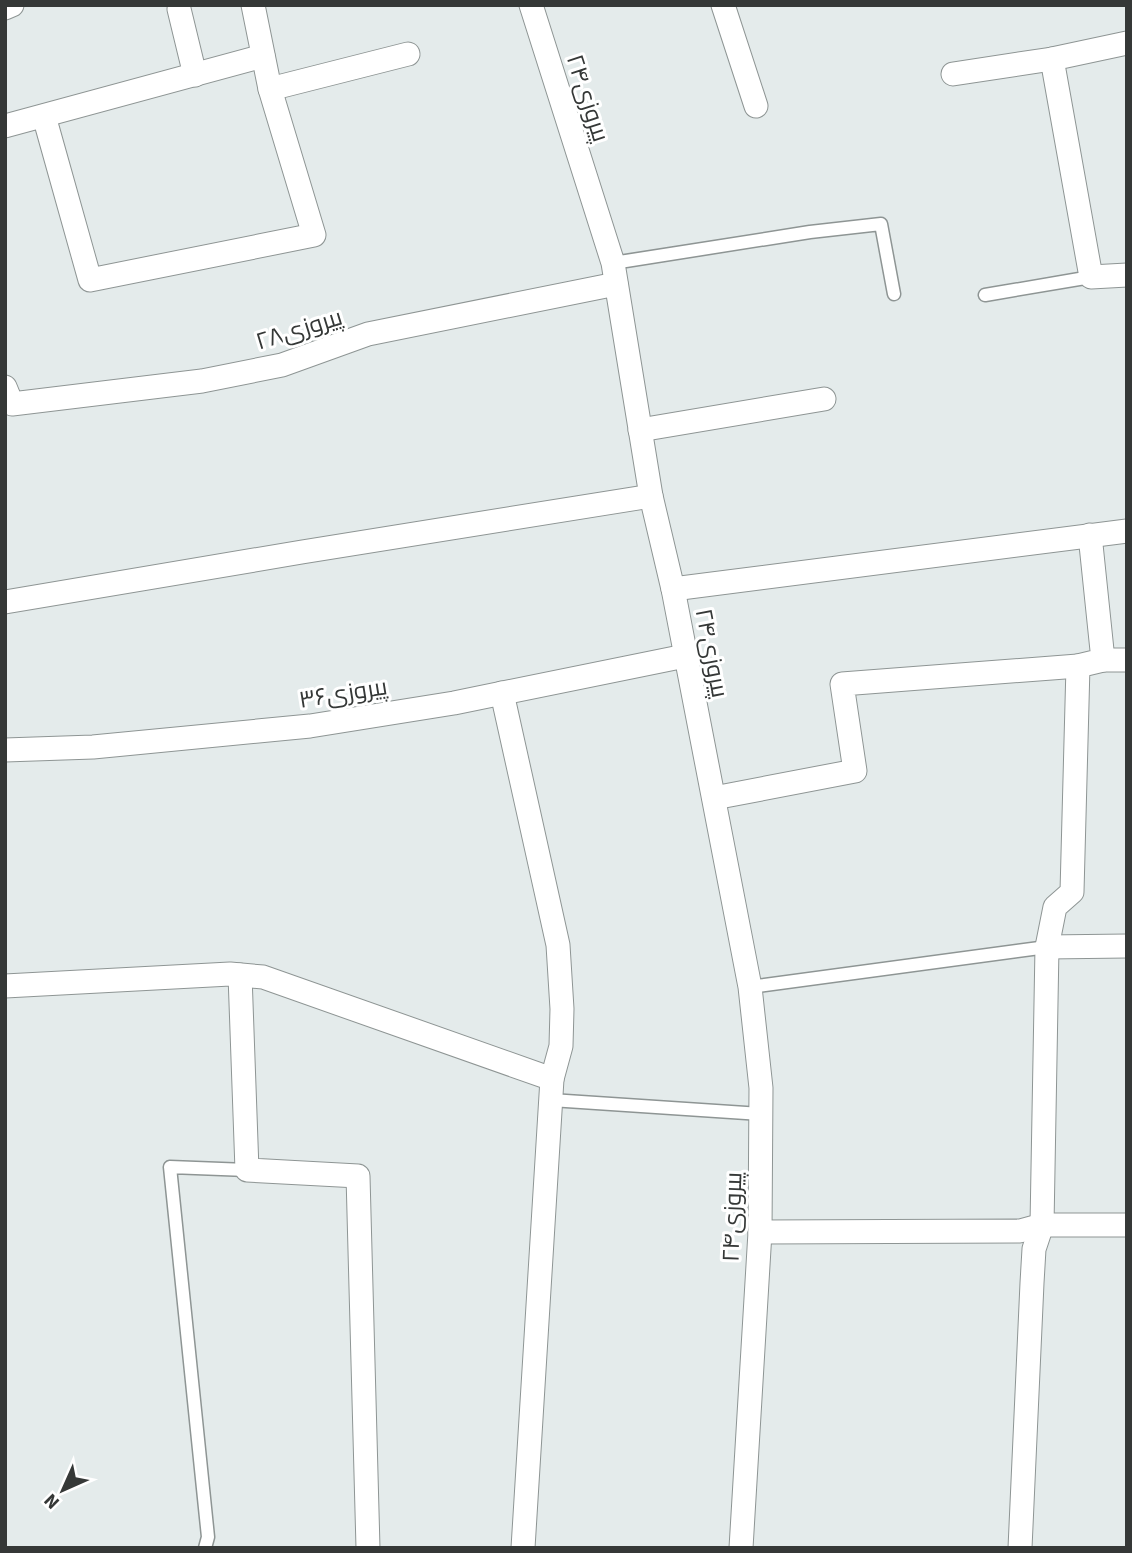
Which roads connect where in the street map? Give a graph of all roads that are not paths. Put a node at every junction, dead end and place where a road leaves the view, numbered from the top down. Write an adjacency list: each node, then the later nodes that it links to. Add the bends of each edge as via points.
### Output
1 (12, 5): 5 (street)
2 (253, 5): 9 (street)
3 (531, 5): 17 (street, پیروزی۲۴)
4 (723, 5): 14 (street)
5 (5, 8)
6 (179, 9): 12 (street)
7 (1127, 43): 10 (street)
8 (408, 54): 13 (street)
9 (263, 57): 12 (street); 13 (street)
10 (1052, 59): 11 (street); 19 (street)
11 (953, 74)
12 (195, 75): 15 (street)
13 (270, 89): 15 (street, via 314,235 90,280)
14 (756, 106)
15 (44, 116): 16 (street)
16 (5, 126)
17 (614, 274): 20 (lane, via 810,232 881,224); 22 (street, پیروزی۲۸, via 368,334 282,365 202,382 12,404); 24 (street, پیروزی۲۴)
18 (1127, 275): 19 (street)
19 (1091, 277): 21 (lane)
20 (894, 294)
21 (985, 295)
22 (5, 387)
23 (824, 399): 24 (street)
24 (640, 430): 25 (street, پیروزی۲۴)
25 (652, 496): 28 (street, پیروزی۲۴); 29 (street)
26 (1127, 531): 27 (street)
27 (1090, 535): 28 (street); 31 (street)
28 (673, 589): 30 (street, پیروزی۲۴)
29 (5, 602)
30 (685, 656): 34 (street, پیروزی۳۶); 36 (street, پیروزی۲۴)
31 (1103, 660): 32 (street); 33 (street)
32 (1127, 660)
33 (1078, 666): 36 (street, via 842,684 855,771); 38 (street, via 1072,892 1055,907)
34 (502, 693): 35 (street, پیروزی۳۶, via 310,726 93,747); 42 (street, via 558,945 561,1046)
35 (5, 750)
36 (714, 798): 41 (street, پیروزی۲۴)
37 (1127, 946): 38 (street)
38 (1047, 947): 41 (lane); 45 (street)
39 (240, 975): 40 (street); 42 (street, via 263,978); 44 (street)
40 (5, 986)
41 (750, 987): 43 (street, پیروزی۲۴)
42 (551, 1089): 43 (lane); 50 (street)
43 (761, 1114): 47 (street, پیروزی۲۴)
44 (247, 1170): 48 (lane, via 170,1167 208,1537); 49 (street, via 358,1176)
45 (1042, 1225): 46 (street); 47 (street, via 1020,1231); 52 (street, via 1034,1249)
46 (1127, 1225)
47 (760, 1232): 51 (street, پیروزی۲۴)
48 (205, 1548)
49 (368, 1548)
50 (523, 1548)
51 (741, 1548)
52 (1020, 1548)

